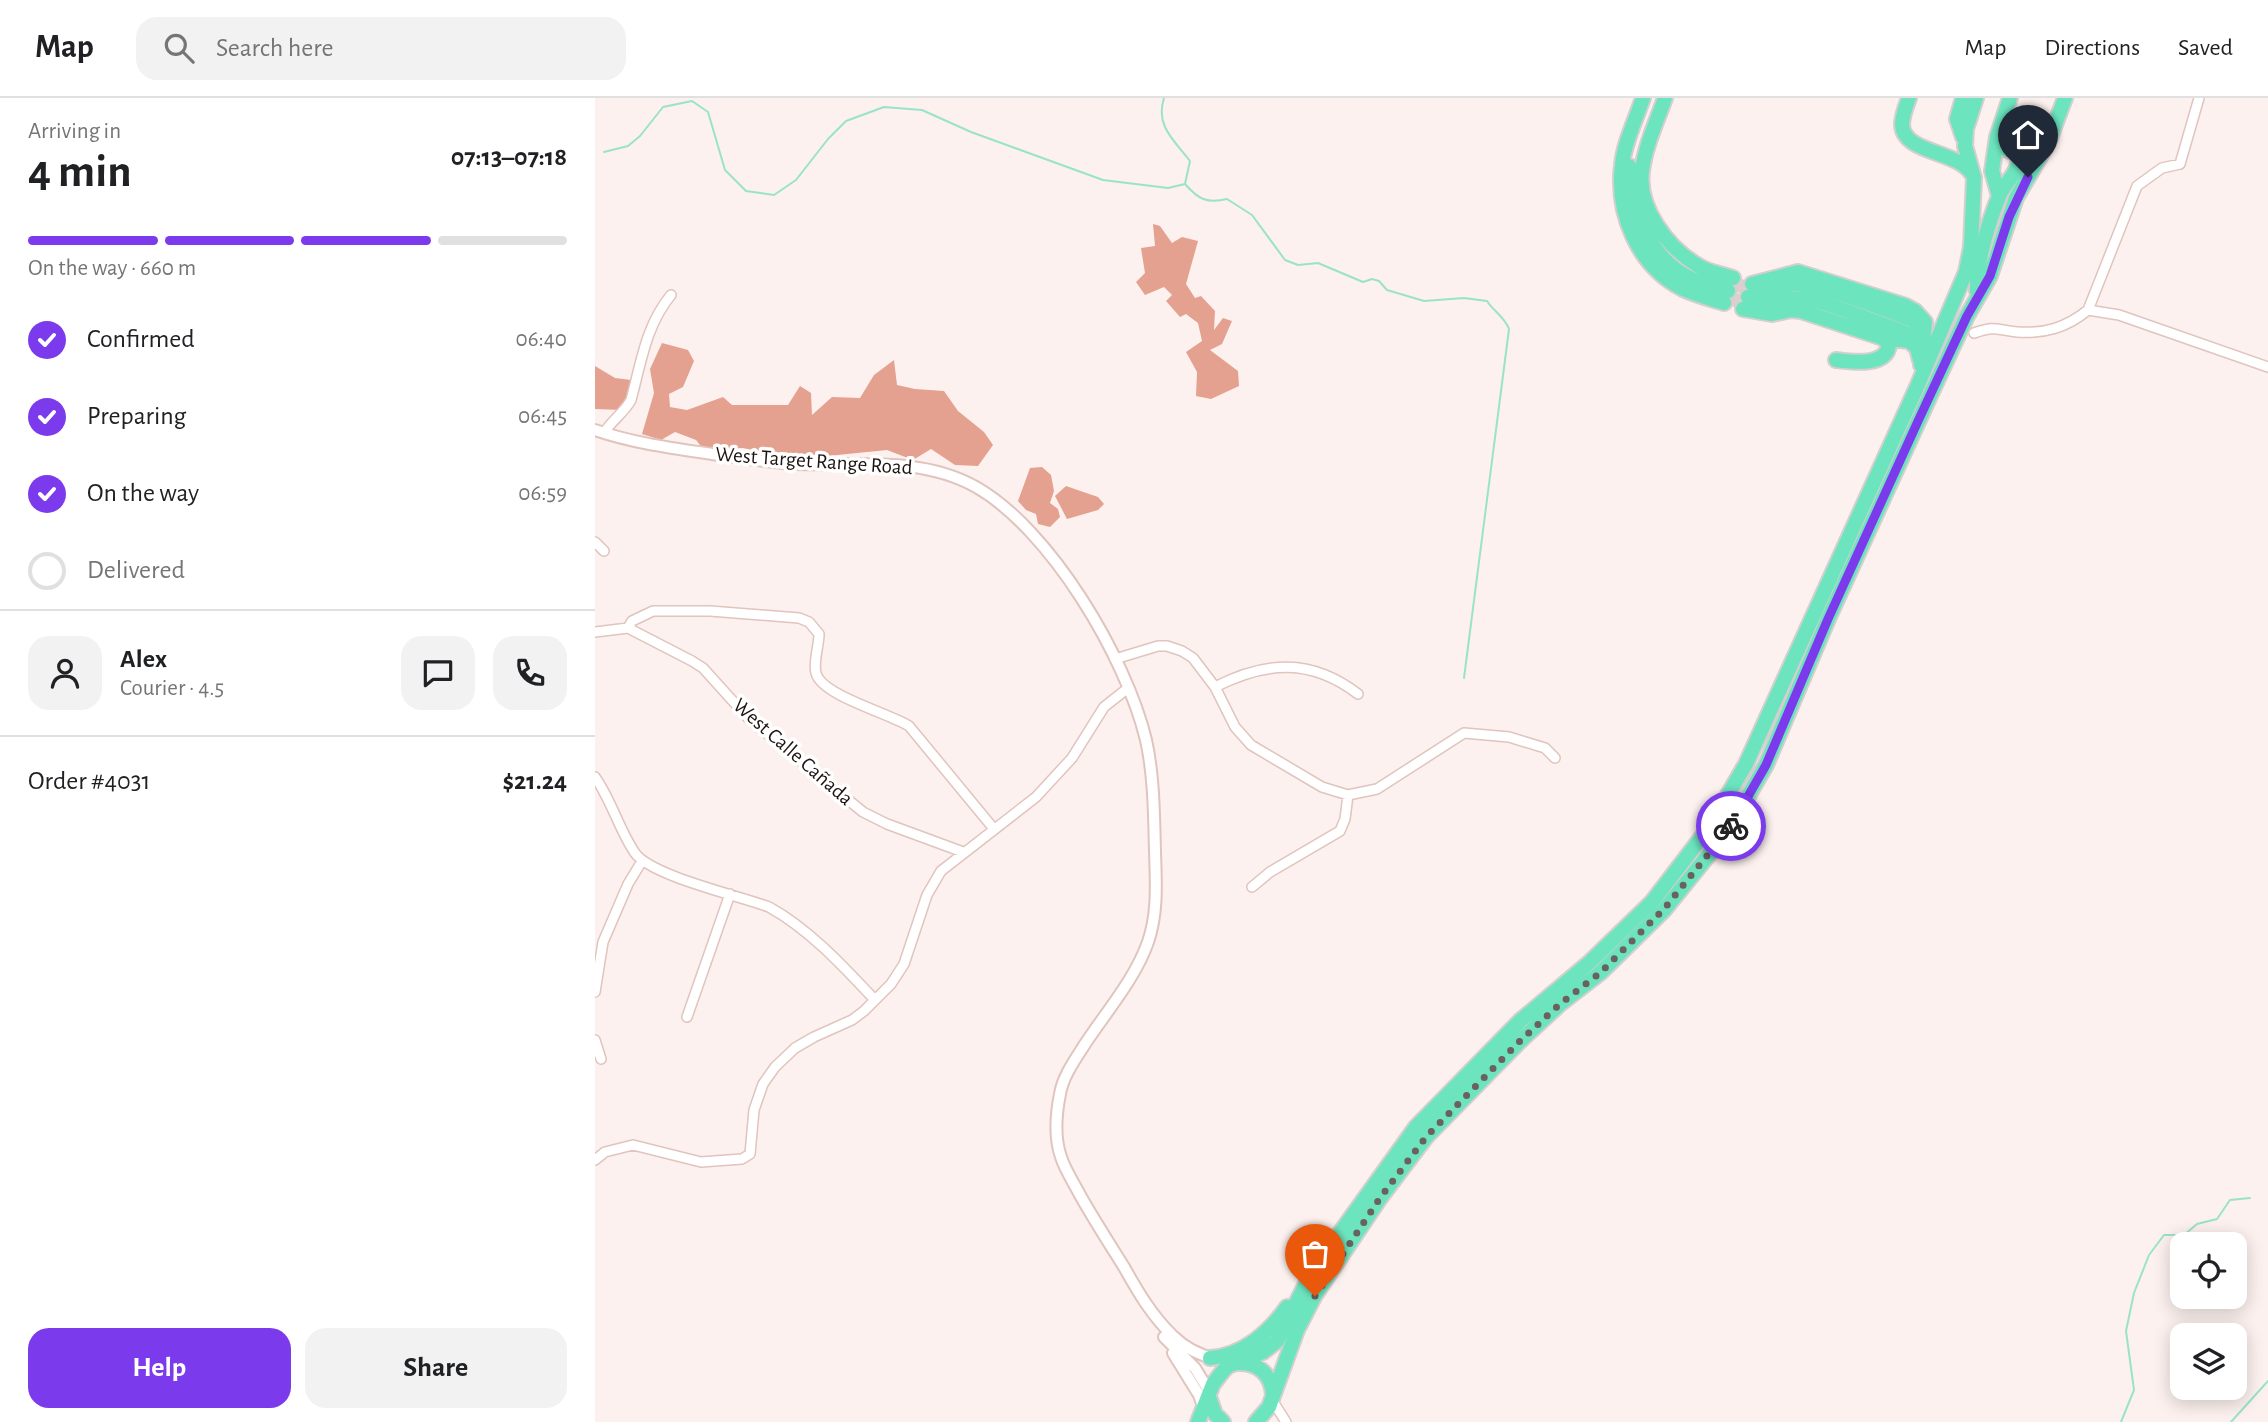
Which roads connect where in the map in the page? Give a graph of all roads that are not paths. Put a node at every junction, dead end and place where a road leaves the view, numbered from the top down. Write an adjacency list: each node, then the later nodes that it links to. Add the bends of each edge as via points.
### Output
1 (1643, 98): 11 (highway)
2 (1665, 98): 16 (highway, via 1641,174 1651,215 1685,258)
3 (1909, 98): 14 (highway, via 1902,126 1907,139 1960,162)
4 (1952, 98): 10 (highway)
5 (1963, 98): 10 (highway)
6 (1976, 98): 13 (highway, via 1965,129)
7 (2010, 98): 12 (highway)
8 (2065, 98): 19 (highway, via 2048,143 2013,208 1990,276)
9 (2199, 98): 21 (street, via 2180,164 2162,168 2137,186)
10 (1957, 119): 13 (highway)
11 (1632, 132): 16 (highway, via 1632,196 1647,237 1663,258 1690,278); 16 (highway, via 1622,163 1621,192 1636,243 1653,268 1683,289)
12 (1997, 137): 15 (highway, via 1992,171); 15 (highway, via 2004,148 2019,155)
13 (1965, 146): 14 (highway)
14 (1974, 178): 20 (highway, via 1971,247)
15 (2000, 196): 19 (highway, via 1977,265)
16 (1728, 290)
17 (670, 295): 28 (street, via 649,331 631,400)
18 (1749, 297): 23 (highway, via 1772,314 1801,311); 24 (highway, via 1770,309 1804,305); 24 (highway, via 1798,272 1817,276 1916,311 1924,322)
19 (1972, 304): 20 (highway); 57 (highway, via 1766,765 1728,831 1664,909 1600,973 1520,1041 1426,1137 1315,1296 1297,1330)
20 (1952, 310): 27 (highway)
21 (2088, 310): 22 (street, via 2043,333 1990,327); 26 (street, via 2119,315)
22 (1975, 333)
23 (1883, 338): 24 (highway); 25 (highway, via 1889,345 1884,356 1858,362)
24 (1919, 344): 27 (highway)
25 (1836, 360)
26 (2268, 367)
27 (1918, 382): 52 (highway, via 1746,764 1708,829 1652,902 1589,964 1520,1021 1416,1127)
28 (600, 431): 33 (street, West Target Range Road, via 658,446 792,463 913,466 973,485 1034,534 1079,597)
29 (595, 542): 30 (street)
30 (604, 551)
31 (628, 628): 32 (street); 40 (street, via 632,621 653,611 710,611 809,622 819,634 815,667 828,689 909,726); 41 (street, West Calle Cañada, via 703,668 749,719 863,811)
32 (595, 632)
33 (1115, 659): 34 (street, via 1150,647 1174,647 1193,658); 35 (street, West Target Range Road)
34 (1215, 687): 36 (street, via 1254,670 1278,666 1305,669 1342,682); 39 (street, via 1235,727 1251,745 1322,787)
35 (1128, 688): 40 (street, via 1104,707 1056,778); 53 (street, West Target Range Road, via 1147,744 1153,784 1154,924 1129,978 1071,1064 1061,1089 1057,1137 1061,1158 1090,1213)
36 (1358, 694)
37 (1555, 758): 39 (street, via 1545,748 1509,737 1464,733 1377,789)
38 (595, 777): 42 (street)
39 (1348, 795): 43 (street, via 1340,831)
40 (994, 829): 41 (street)
41 (963, 852): 47 (street, via 941,871 926,895 904,964)
42 (642, 862): 44 (street); 45 (street)
43 (1252, 887)
44 (730, 894): 47 (street, via 784,915); 48 (street)
45 (599, 940): 46 (street)
46 (595, 992)
47 (874, 999): 51 (street, via 852,1020 795,1048 775,1067 754,1110 747,1157 701,1162 632,1145 605,1152)
48 (687, 1017)
49 (595, 1040): 50 (street)
50 (601, 1059)
51 (595, 1160)
52 (1312, 1272): 55 (highway, via 1265,1334 1226,1356); 56 (highway, via 1277,1341)
53 (1150, 1310): 54 (street); 55 (street, via 1175,1339)
54 (1161, 1333): 58 (street); 58 (street, via 1195,1368)
55 (1210, 1358): 56 (street)
56 (1236, 1363): 57 (highway, via 1263,1371); 58 (highway, via 1223,1371)
57 (1273, 1397): 60 (highway); 61 (street)
58 (1205, 1405): 59 (highway)
59 (1223, 1422)
60 (1256, 1422)
61 (1286, 1422)

